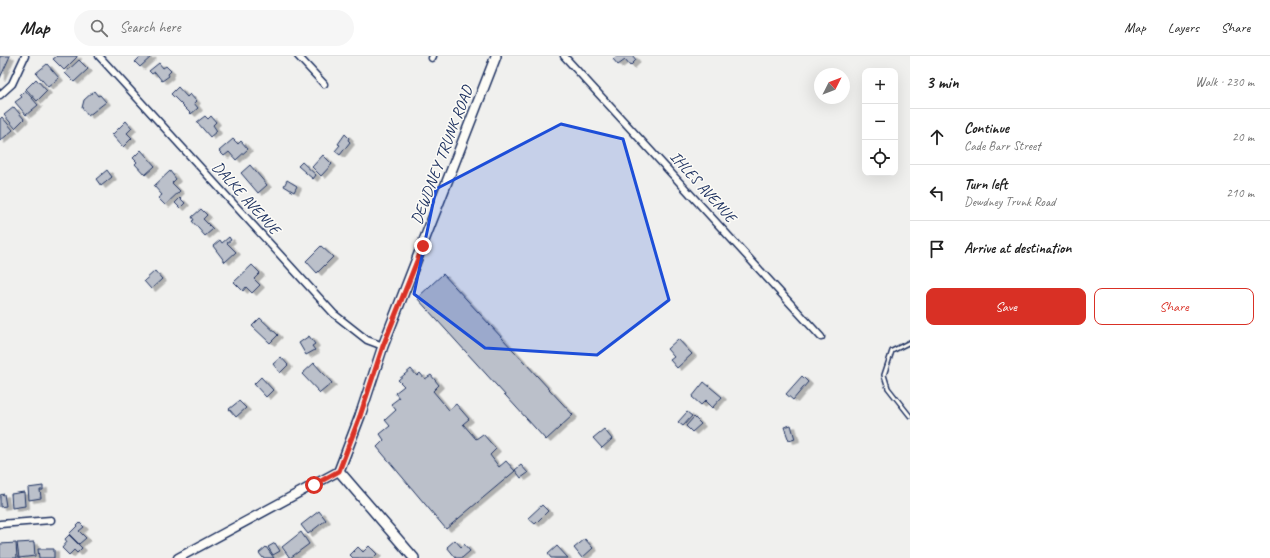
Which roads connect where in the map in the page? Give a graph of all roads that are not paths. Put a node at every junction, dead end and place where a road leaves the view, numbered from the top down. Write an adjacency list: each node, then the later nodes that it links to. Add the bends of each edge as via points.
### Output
1 (25, 56): 7 (street, via 12,84)
2 (99, 56): 10 (street, DALKE AVENUE, via 334,314 366,340)
3 (298, 56): 6 (street)
4 (496, 56): 10 (main road, DEWDNEY TRUNK ROAD)
5 (564, 56): 8 (street, IHLES AVENUE)
6 (324, 84)
7 (0, 95)
8 (822, 337)
9 (910, 342): 11 (lane, via 892,351 884,375 888,388)
10 (383, 346): 12 (main road, DEWDNEY TRUNK ROAD)
11 (910, 416)
12 (339, 471): 15 (street); 16 (main road)
13 (51, 520): 14 (street)
14 (0, 524)
15 (178, 558)
16 (414, 558)

